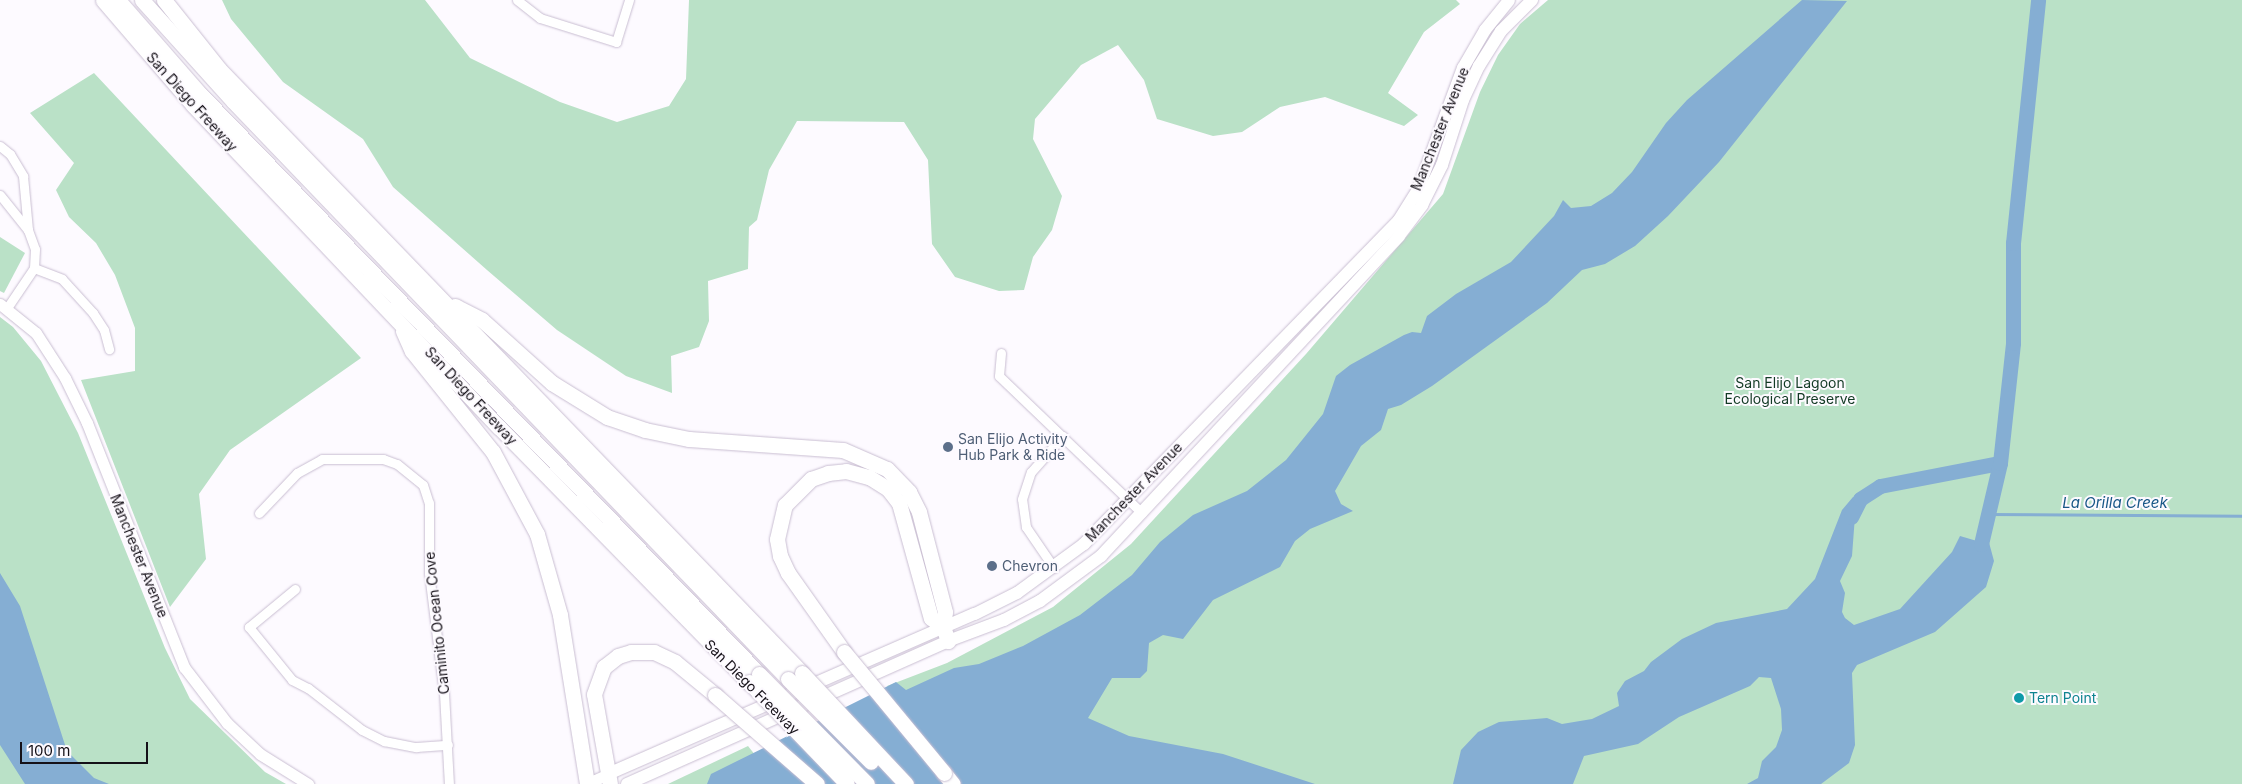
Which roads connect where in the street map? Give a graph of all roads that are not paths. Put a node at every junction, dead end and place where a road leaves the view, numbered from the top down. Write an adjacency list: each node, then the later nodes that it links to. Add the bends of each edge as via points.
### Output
1 (103, 0): 15 (highway, San Diego Freeway, via 194,105)
2 (118, 0): 27 (highway, via 200,94)
3 (142, 0): 26 (highway, via 234,101)
4 (164, 0): 13 (highway, via 219,69)
5 (517, 0): 6 (street, via 540,18 616,42)
6 (629, 0)
7 (1509, 0): 19 (main road, Manchester Avenue, via 1485,30 1464,68 1418,190 1399,220)
8 (1532, 0): 21 (main road, Manchester Avenue, via 1501,31 1479,66 1463,100 1442,165 1422,205 1399,236)
9 (0, 146): 11 (street, via 10,154 23,176)
10 (0, 195): 11 (street)
11 (28, 230): 12 (street, via 35,249)
12 (34, 268): 14 (street); 16 (street, via 62,279 93,313 104,330)
13 (443, 300): 24 (highway, via 482,320 552,383 607,417 689,440 843,450 887,468 909,492 919,512 945,612); 26 (highway)
14 (3, 306): 30 (main road, Manchester Avenue, via 36,333 65,378 87,423 184,667 205,698 260,754)
15 (399, 320): 27 (highway, San Diego Freeway); 32 (highway, via 412,351 493,452 537,534 560,615)
16 (109, 348)
17 (1001, 353): 18 (street, via 999,376)
18 (1063, 436): 19 (street); 22 (street, via 1031,472 1022,499 1026,527)
19 (1127, 498): 21 (street); 22 (main road, Manchester Avenue, via 1084,544)
20 (259, 513): 28 (street, Caminito Ocean Cove, via 297,473 322,460 383,459 397,464 423,485 429,503 429,573)
21 (1142, 513): 25 (main road, Manchester Avenue, via 1101,556 1040,601 1004,620)
22 (1054, 568): 24 (main road, Manchester Avenue, via 1017,593)
23 (295, 589): 28 (street, via 249,627 292,680 308,688 362,730 384,741 416,747)
24 (943, 627): 25 (highway); 29 (main road, Manchester Avenue); 39 (highway, bridge, via 931,618 899,503 888,488 870,477 846,471 828,473 811,479 785,505 777,539 788,573 844,652)
25 (948, 641): 33 (main road, Manchester Avenue)
26 (795, 676): 37 (highway, bridge); 38 (highway, bridge)
27 (754, 678): 35 (highway, San Diego Freeway, bridge); 36 (highway, bridge)
28 (448, 745): 31 (street, Caminito Ocean Cove)
29 (609, 779): 32 (main road, Manchester Avenue); 34 (highway, bridge, via 594,694 604,667 618,656 640,651 660,655 714,695)
30 (308, 784)
31 (449, 784)
32 (586, 784)
33 (627, 784)
34 (817, 784)
35 (847, 784)
36 (867, 784)
37 (893, 784)
38 (906, 784)
39 (953, 784)

